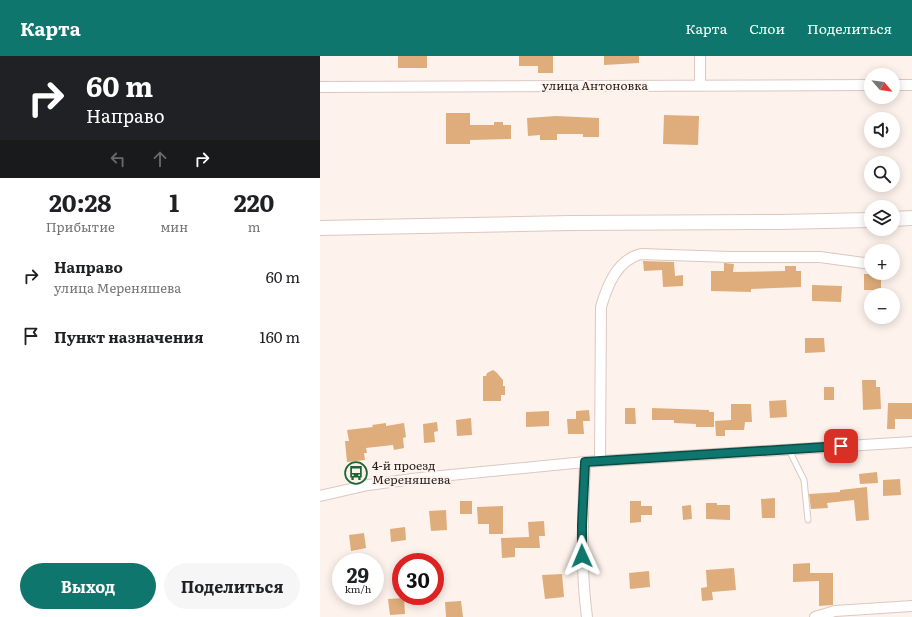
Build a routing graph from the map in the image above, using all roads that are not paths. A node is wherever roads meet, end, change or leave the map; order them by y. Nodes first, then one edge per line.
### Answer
1 (700, 56) edge
2 (864, 85) edge
3 (900, 85) edge
4 (912, 85) edge
5 (700, 86) junction
6 (320, 87) edge
7 (912, 218) edge
8 (900, 219) edge
9 (864, 220) edge
10 (320, 228) edge
11 (864, 263) dead end
12 (912, 442) edge
13 (789, 449) junction
14 (600, 461) junction
15 (585, 462) junction
16 (320, 496) edge
17 (808, 520) dead end
18 (912, 606) edge
19 (587, 617) edge
20 (815, 617) edge

1 - 5 street
2 - 5 street, улица Антоновка
3 - 4 street
5 - 6 street, улица Антоновка
7 - 8 street
9 - 10 street
11 - 14 street
12 - 13 street
13 - 14 street
13 - 17 lane
14 - 15 street
15 - 16 street
15 - 19 street
18 - 20 street

